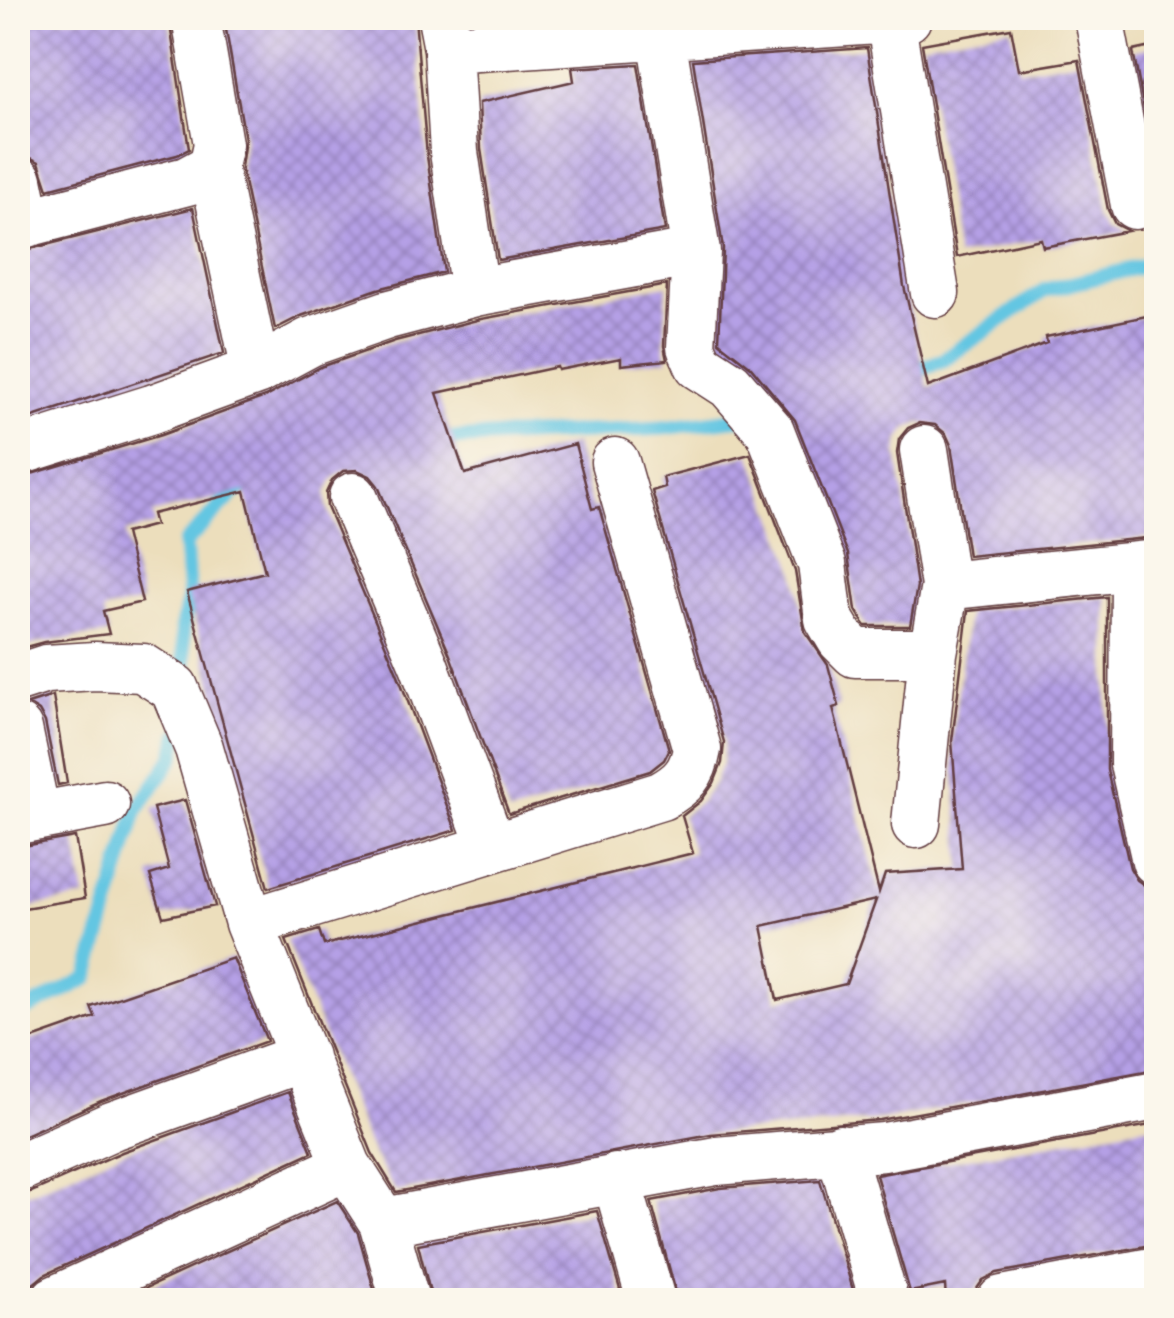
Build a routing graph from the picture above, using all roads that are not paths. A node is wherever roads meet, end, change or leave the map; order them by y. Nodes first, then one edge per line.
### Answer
1 (196, 18) edge
2 (896, 18) edge
3 (1099, 18) edge
4 (659, 25) edge
5 (445, 33) edge
6 (213, 167) junction
7 (1136, 204) dead end
8 (21, 210) edge
9 (696, 252) junction
10 (475, 292) junction
11 (935, 293) dead end
12 (256, 371) junction
13 (924, 450) dead end
14 (18, 451) edge
15 (615, 462) dead end
16 (353, 497) dead end
17 (1146, 566) edge
18 (945, 586) junction
19 (932, 654) junction
20 (18, 678) edge
21 (18, 729) edge
22 (104, 804) dead end
23 (27, 818) edge
24 (916, 824) dead end
25 (492, 848) junction
26 (1156, 861) edge
27 (249, 922) junction
28 (304, 1057) junction
29 (1156, 1096) edge
30 (840, 1149) junction
31 (347, 1166) junction
32 (18, 1168) edge
33 (616, 1178) junction
34 (383, 1222) junction
35 (1156, 1270) edge
36 (56, 1300) edge
37 (406, 1300) edge
38 (651, 1300) edge
39 (884, 1300) edge
40 (1002, 1300) edge

1 - 6 street
2 - 4 street
2 - 11 street
3 - 7 street
4 - 5 street
4 - 9 street
5 - 10 street
6 - 8 street
6 - 12 street
9 - 10 street
9 - 19 street
10 - 12 street
12 - 14 street
13 - 18 street
15 - 25 street
16 - 25 street
17 - 18 street
17 - 26 street
18 - 19 street
19 - 24 street
20 - 27 street
21 - 23 street
22 - 23 street
25 - 27 street
27 - 28 street
28 - 31 street
28 - 32 street
29 - 30 street
30 - 33 street
30 - 39 street
31 - 34 street
31 - 36 street
33 - 34 street
33 - 38 street
34 - 37 street
35 - 40 street

